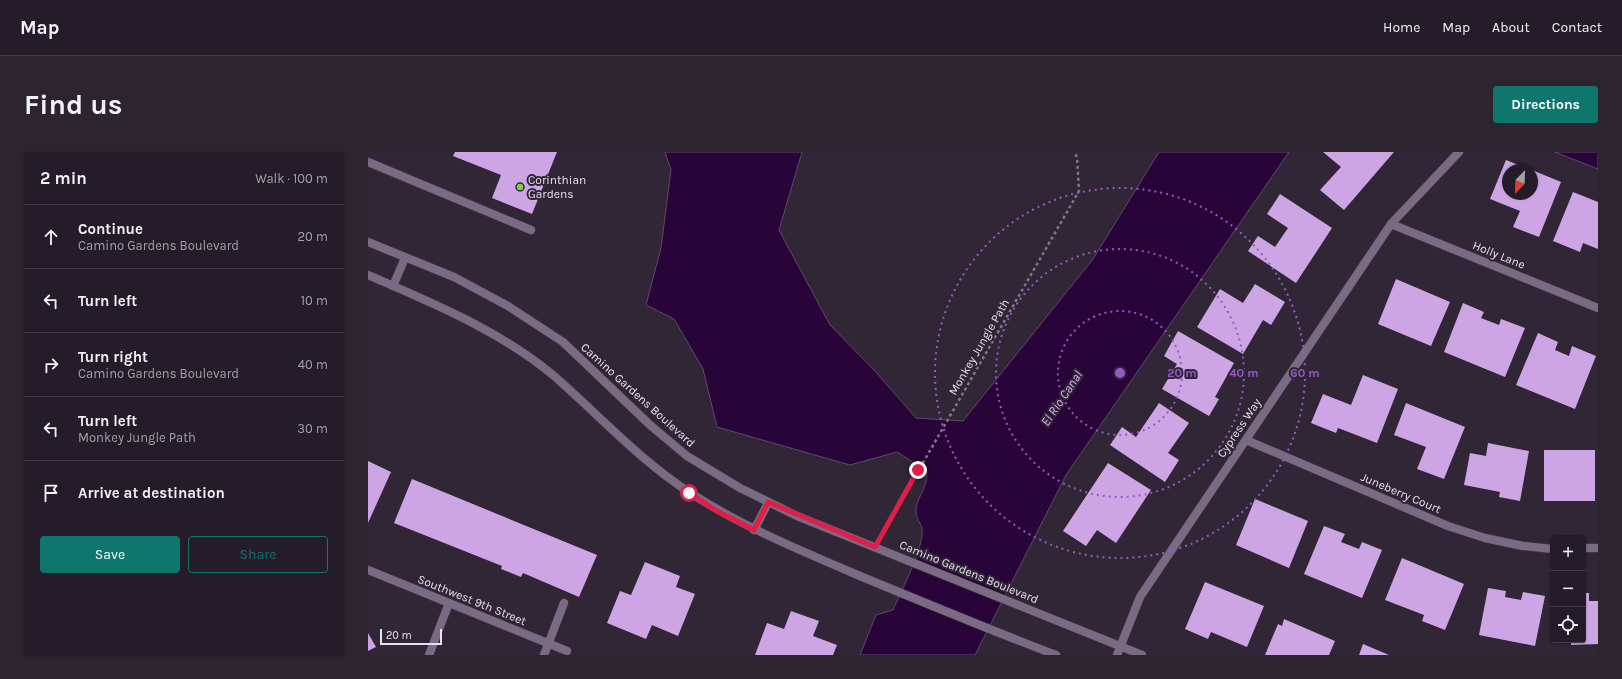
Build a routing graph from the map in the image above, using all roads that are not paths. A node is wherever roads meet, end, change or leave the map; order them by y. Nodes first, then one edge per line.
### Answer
1 (1459, 152) edge
2 (368, 162) edge
3 (1391, 224) junction
4 (531, 230) dead end
5 (368, 242) edge
6 (405, 258) junction
7 (368, 275) edge
8 (393, 286) junction
9 (1598, 308) edge
10 (1246, 440) junction
11 (768, 502) junction
12 (754, 530) junction
13 (1550, 548) edge
14 (1586, 548) edge
15 (1598, 548) edge
16 (368, 570) edge
17 (449, 603) junction
18 (564, 603) dead end
19 (548, 644) junction
20 (1121, 646) junction
21 (567, 652) dead end
22 (429, 655) edge
23 (544, 655) edge
24 (1056, 655) edge
25 (1117, 655) edge
26 (1142, 655) edge

1 - 3 street, Cypress Way
2 - 4 street
3 - 9 street, Holly Lane
3 - 10 street, Cypress Way
5 - 6 street, Camino Gardens Boulevard
6 - 8 street
6 - 11 street, Camino Gardens Boulevard
7 - 8 street
8 - 12 street
10 - 13 street, Juneberry Court
10 - 20 street, Cypress Way
11 - 12 street
11 - 20 street, Camino Gardens Boulevard
12 - 24 street
14 - 15 street
16 - 17 street, Southwest 9th Street
17 - 19 street, Southwest 9th Street
17 - 22 street
18 - 19 street
19 - 21 street, Southwest 9th Street
19 - 23 street
20 - 25 street, Cypress Way
20 - 26 street, Camino Gardens Boulevard

